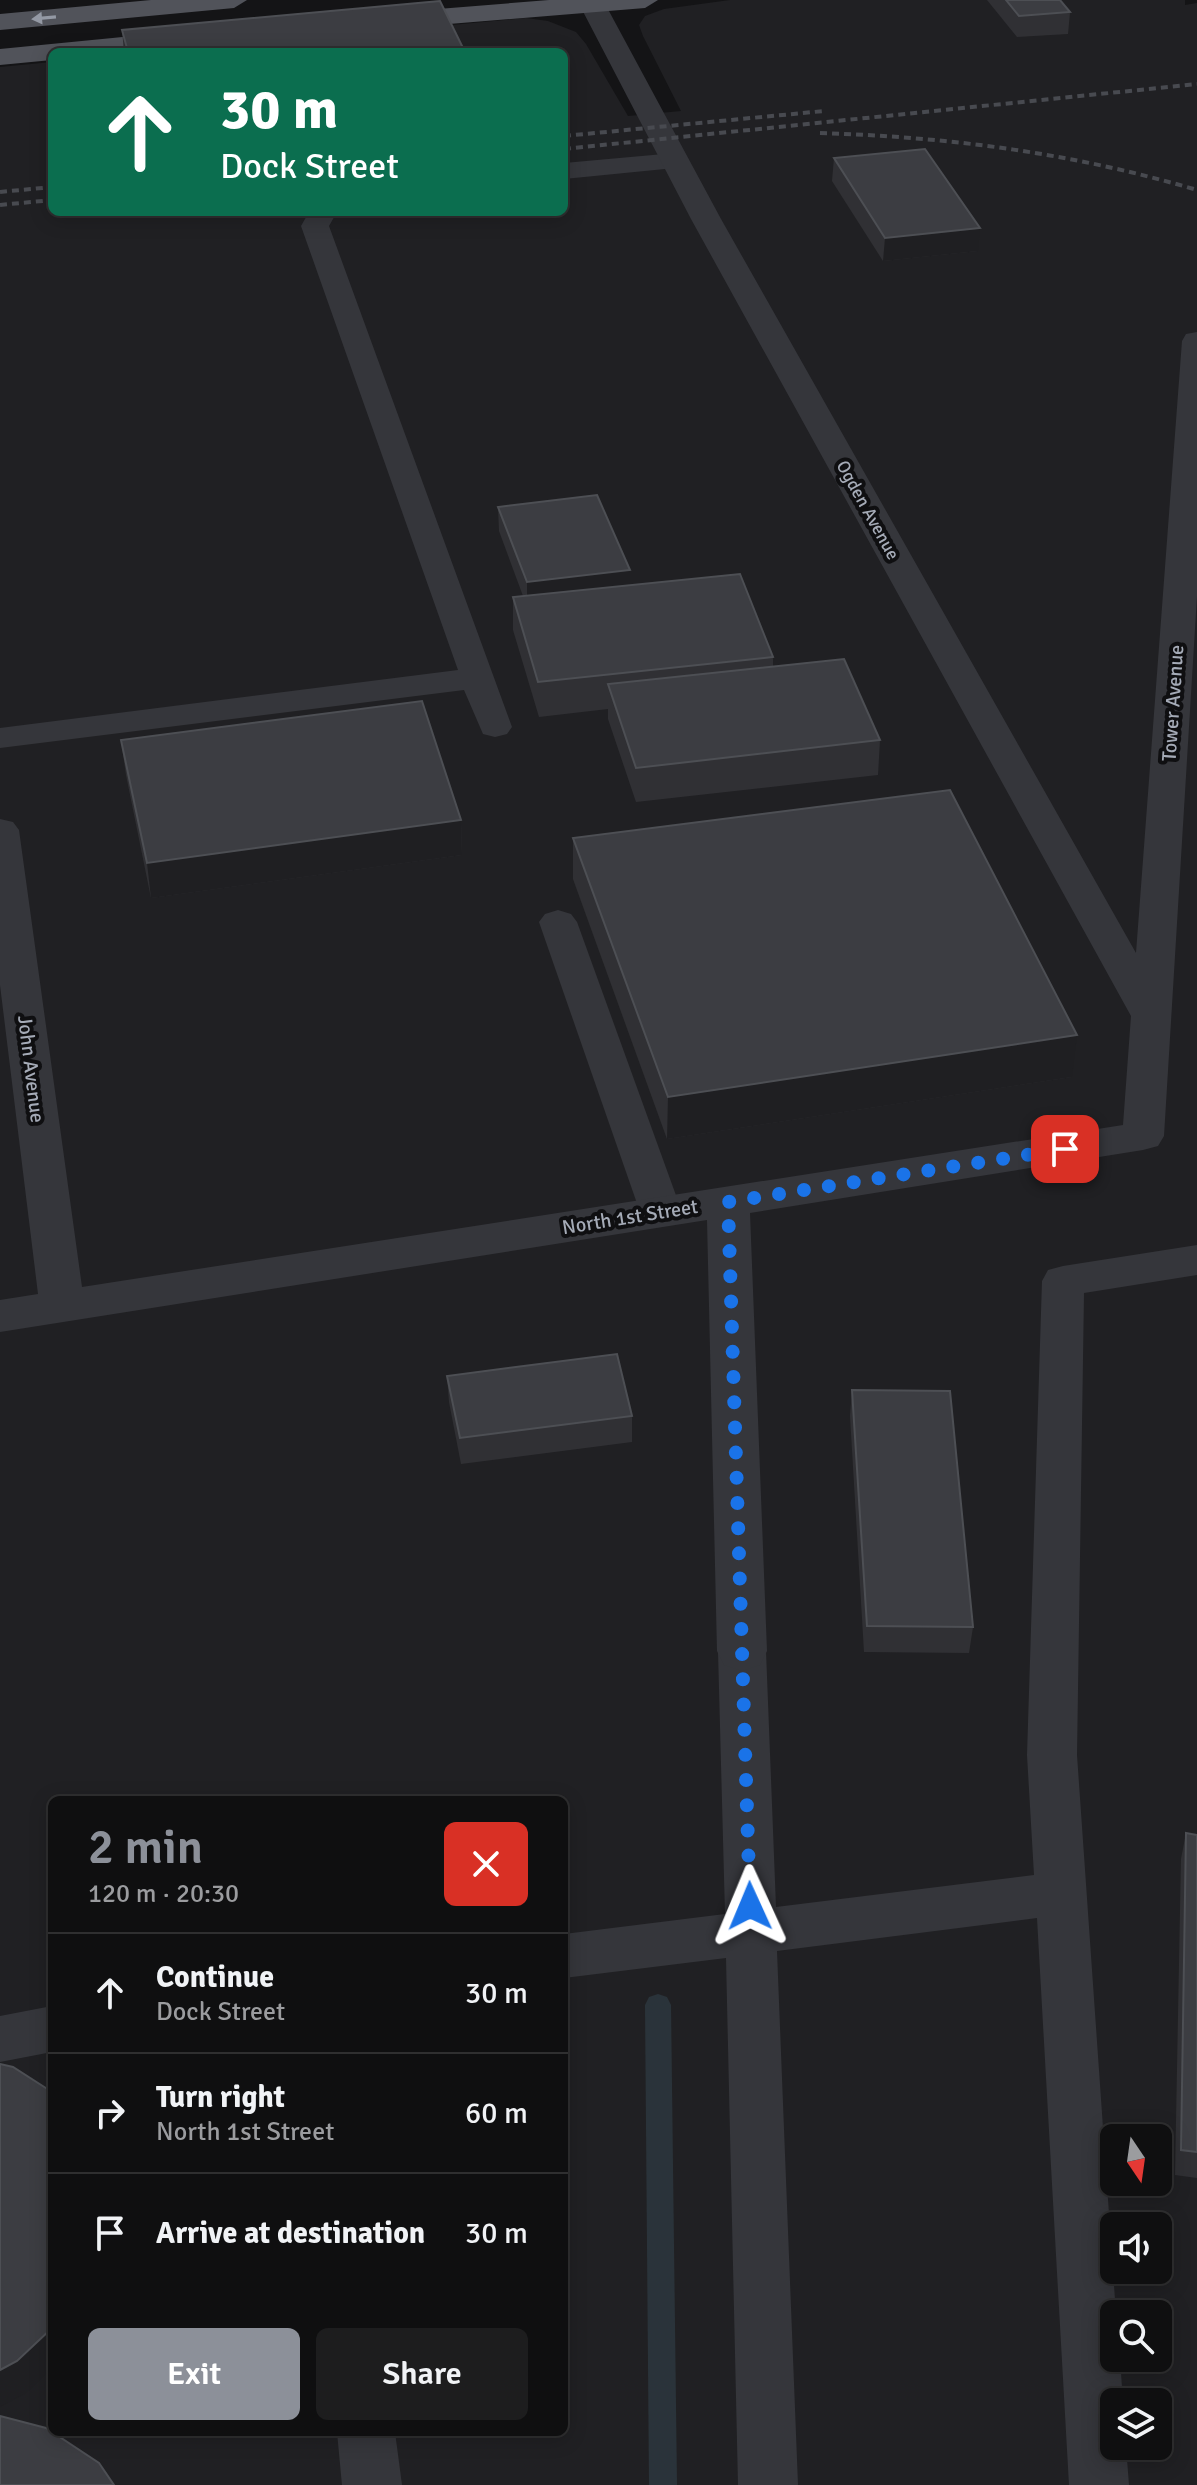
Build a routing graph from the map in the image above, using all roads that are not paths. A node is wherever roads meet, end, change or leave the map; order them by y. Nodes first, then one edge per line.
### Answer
1 (234, 0) edge
2 (645, 0) edge
3 (591, 2) edge
4 (0, 22) edge
5 (363, 23) edge
6 (206, 37) edge
7 (93, 48) edge
8 (48, 52) edge
9 (0, 57) edge
10 (675, 161) junction
11 (568, 171) edge
12 (321, 216) edge
13 (1197, 341) edge
14 (1188, 604) edge
15 (477, 678) junction
16 (495, 727) dead end
17 (0, 738) edge
18 (0, 830) edge
19 (558, 922) dead end
20 (1152, 1018) junction
21 (728, 1202) junction
22 (661, 1212) junction
23 (1197, 1260) edge
24 (62, 1307) junction
25 (0, 1316) edge
26 (742, 1651) joint
27 (1061, 1893) junction
28 (751, 1932) junction
29 (568, 1955) edge
30 (48, 2030) edge
31 (0, 2039) edge
32 (366, 2436) edge
33 (372, 2485) edge
34 (768, 2485) edge
35 (1099, 2485) edge

1 -> 4 main road
2 - 3 main road
3 - 5 main road
3 - 10 street, Ogden Avenue
6 - 7 main road
8 - 9 main road
10 - 11 lane
10 - 20 street, Ogden Avenue
12 - 15 lane
13 - 14 street, Tower Avenue
14 - 20 street, Tower Avenue
15 - 16 lane
15 - 17 lane
18 - 24 street, John Avenue
19 - 22 lane
20 - 21 street, North 1st Street
21 - 22 street, North 1st Street
21 - 26 street
22 - 24 street, North 1st Street
23 - 27 lane
24 - 25 street, North 1st Street
26 - 28 lane
27 - 28 lane
27 - 35 lane
28 - 29 lane
28 - 34 lane
30 - 31 lane
32 - 33 lane

